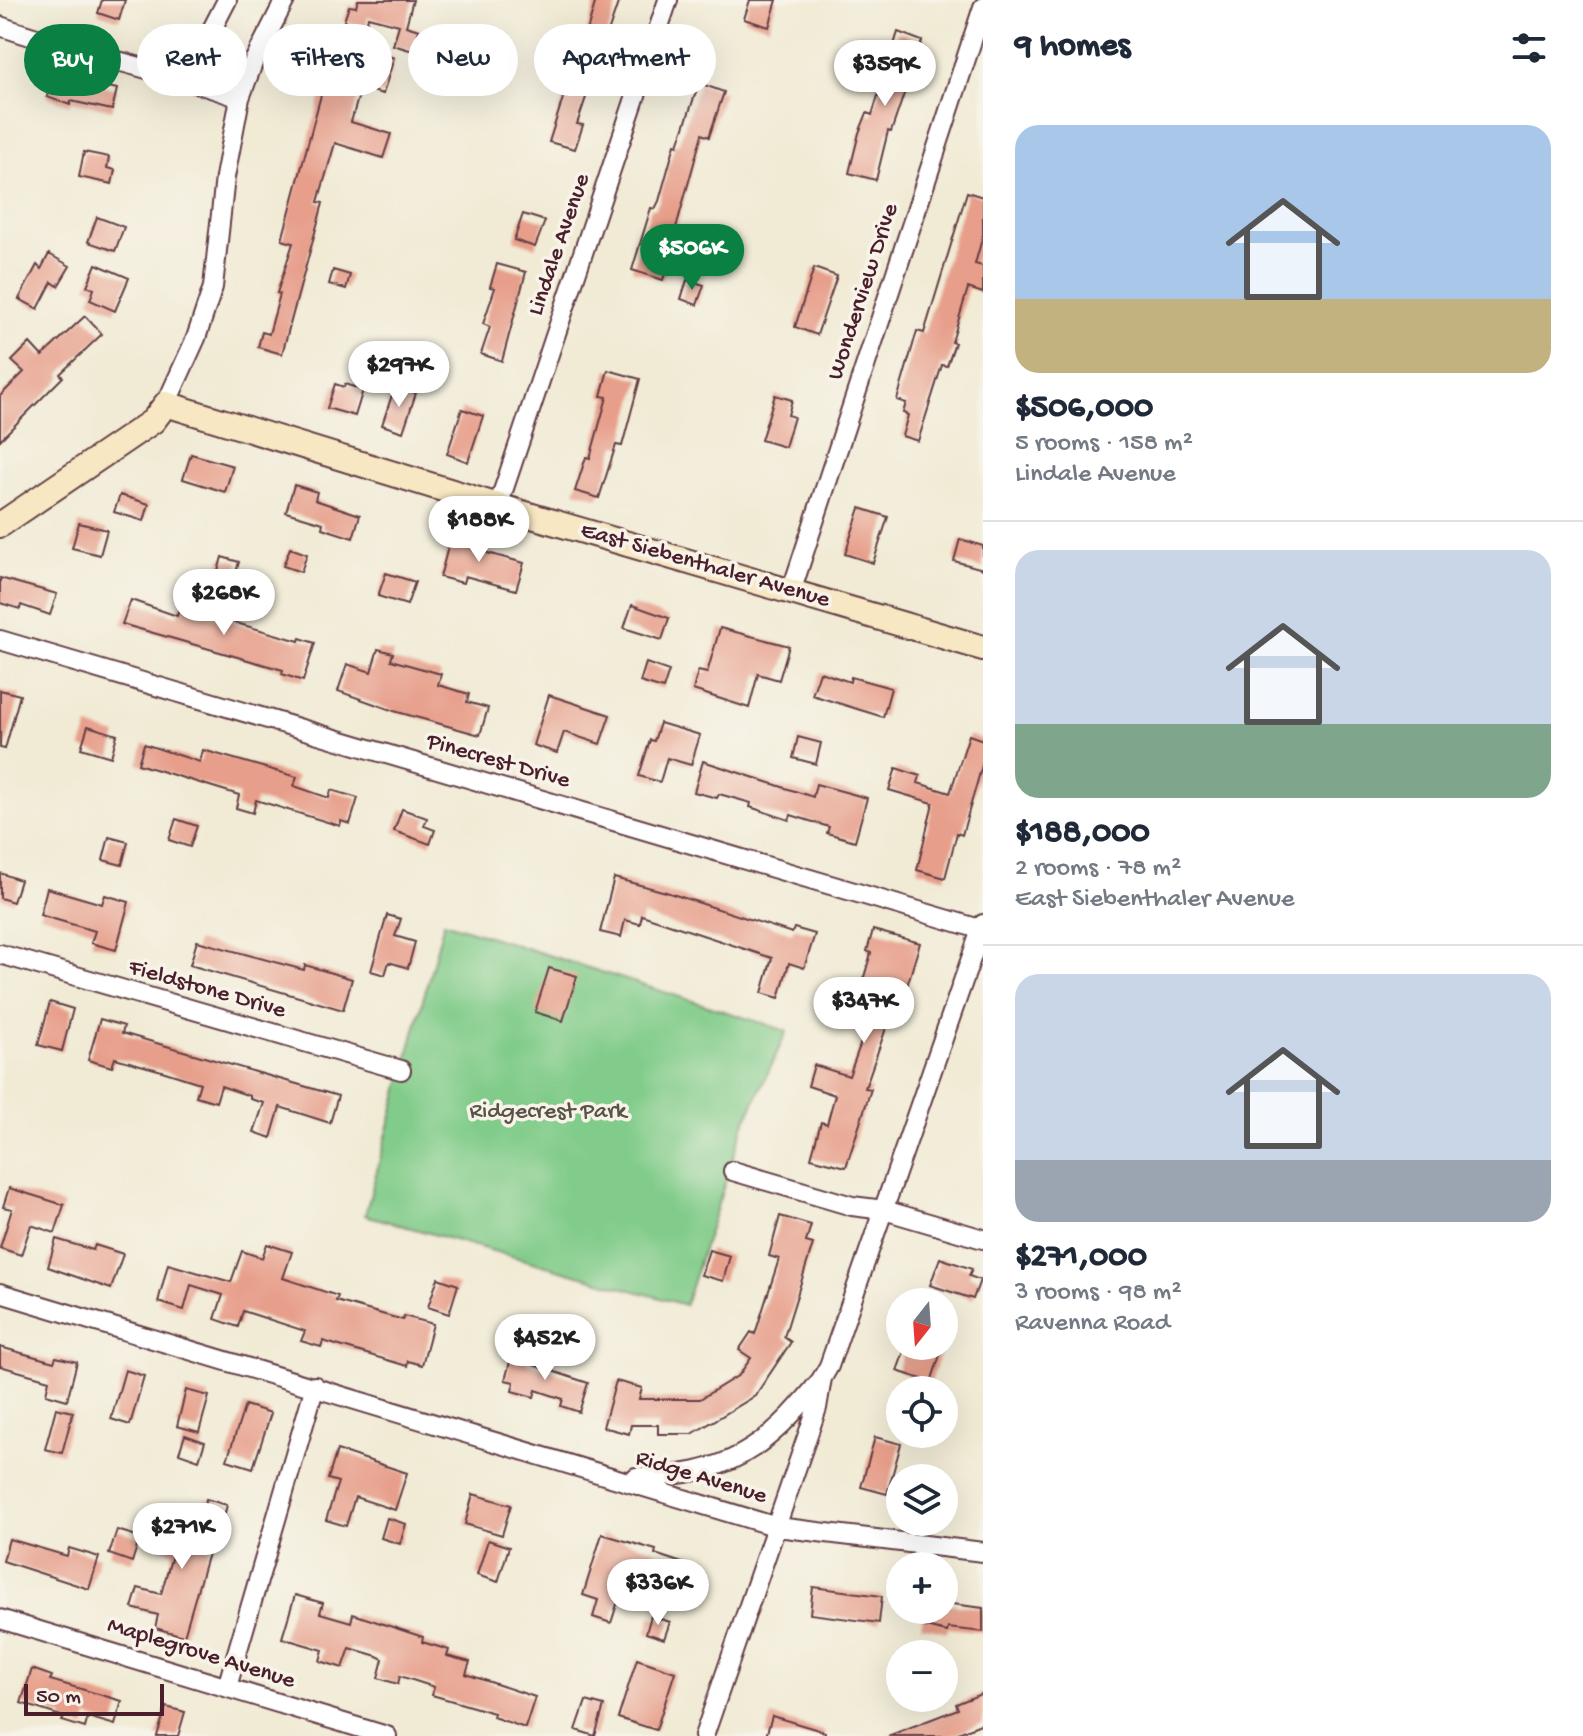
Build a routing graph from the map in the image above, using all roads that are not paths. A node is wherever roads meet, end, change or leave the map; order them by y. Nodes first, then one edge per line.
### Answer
1 (227, 0) edge
2 (285, 0) edge
3 (668, 0) edge
4 (983, 7) edge
5 (215, 24) edge
6 (0, 26) edge
7 (137, 67) edge
8 (234, 96) edge
9 (240, 98) junction
10 (166, 404) junction
11 (498, 506) junction
12 (0, 525) edge
13 (791, 592) junction
14 (0, 640) edge
15 (983, 648) edge
16 (982, 928) edge
17 (0, 954) edge
18 (401, 1070) dead end
19 (733, 1171) dead end
20 (884, 1210) junction
21 (983, 1239) edge
22 (0, 1293) edge
23 (822, 1378) junction
24 (315, 1386) junction
25 (604, 1472) junction
26 (777, 1527) junction
27 (983, 1552) edge
28 (0, 1619) edge
29 (227, 1687) junction
30 (387, 1736) edge
31 (704, 1736) edge

1 - 5 street
2 - 9 street
3 - 11 street, Lindale Avenue
4 - 13 street, Wonderview Drive
6 - 7 street
8 - 9 street
9 - 10 street
10 - 11 main road, East Siebenthaler Avenue
10 - 12 main road
11 - 13 main road, East Siebenthaler Avenue
13 - 15 main road, East Siebenthaler Avenue
14 - 16 street, Pinecrest Drive
16 - 20 street, Ridge Avenue
17 - 18 street, Fieldstone Drive
19 - 20 street
20 - 21 street
20 - 23 street, Ridge Avenue
22 - 24 street, Ridge Avenue
23 - 25 street
23 - 26 street, Ridge Avenue
24 - 25 street, Ridge Avenue
24 - 29 street
25 - 26 street, Ridge Avenue
26 - 27 street
26 - 31 street
28 - 29 street, Maplegrove Avenue
29 - 30 street, Maplegrove Avenue

